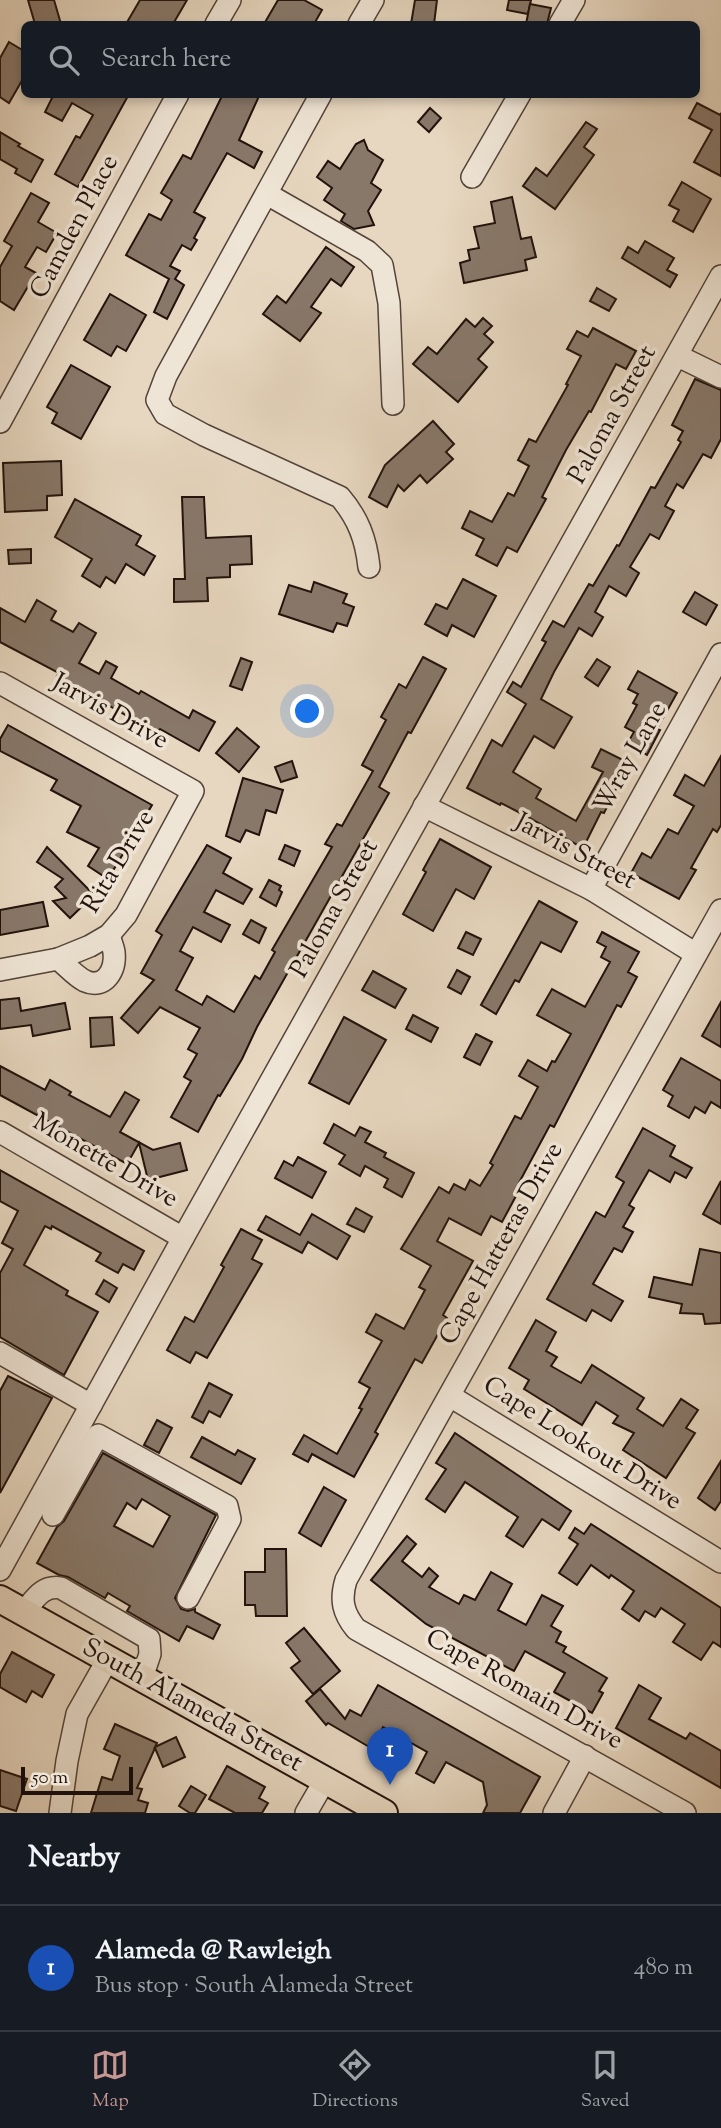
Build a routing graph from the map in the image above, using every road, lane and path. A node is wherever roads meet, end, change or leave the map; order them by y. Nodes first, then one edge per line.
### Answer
1 (230, 0) edge
2 (373, 0) edge
3 (574, 0) edge
4 (218, 21) edge
5 (361, 21) edge
6 (562, 21) edge
7 (176, 98) edge
8 (319, 98) edge
9 (518, 98) edge
10 (472, 177) dead end
11 (267, 194) junction
12 (721, 276) edge
13 (678, 356) junction
14 (721, 377) edge
15 (393, 404) dead end
16 (0, 422) edge
17 (369, 567) dead end
18 (721, 654) edge
19 (0, 683) edge
20 (193, 790) joint
21 (424, 806) junction
22 (591, 889) junction
23 (721, 910) edge
24 (109, 935) junction
25 (695, 954) junction
26 (58, 959) junction
27 (0, 970) edge
28 (0, 1132) edge
29 (183, 1238) junction
30 (3, 1361) edge
31 (450, 1396) junction
32 (91, 1405) junction
33 (79, 1448) junction
34 (54, 1515) dead end
35 (721, 1562) edge
36 (0, 1570) edge
37 (188, 1598) dead end
38 (0, 1599) edge
39 (343, 1609) joint
40 (24, 1612) junction
41 (108, 1659) junction
42 (142, 1678) junction
43 (585, 1756) junction
44 (325, 1780) junction
45 (60, 1813) edge
46 (306, 1813) edge
47 (384, 1813) edge
48 (554, 1813) edge
49 (685, 1813) edge

1 - 4 street
2 - 5 street
3 - 6 street
7 - 16 street, Camden Place
8 - 11 street
9 - 10 street
11 - 15 street
11 - 17 street
12 - 13 street, Paloma Street
13 - 14 street
13 - 21 street, Paloma Street
18 - 22 street, Wray Lane
19 - 20 street, Jarvis Drive
20 - 24 street, Rita Drive
21 - 22 street, Jarvis Street
21 - 29 street, Paloma Street
22 - 25 street, Jarvis Street
23 - 25 street, Cape Hatteras Drive
24 - 26 street, Rita Drive
24 - 26 street
25 - 31 street, Cape Hatteras Drive
26 - 27 street, Rita Drive
28 - 29 street, Monette Drive
29 - 32 street, Paloma Street
30 - 32 street
31 - 35 street, Cape Lookout Drive
31 - 39 street, Cape Hatteras Drive
32 - 33 street, Paloma Street
33 - 34 street
33 - 36 street, Paloma Street
33 - 37 street
38 - 40 main road, South Alameda Street
39 - 43 street, Cape Romain Drive
40 - 41 main road, South Alameda Street
40 - 42 street
41 - 42 main road, South Alameda Street
41 - 45 street
42 - 44 main road, South Alameda Street
43 - 48 street
43 - 49 street, Cape Romain Drive
44 - 46 street
44 - 47 main road, South Alameda Street

